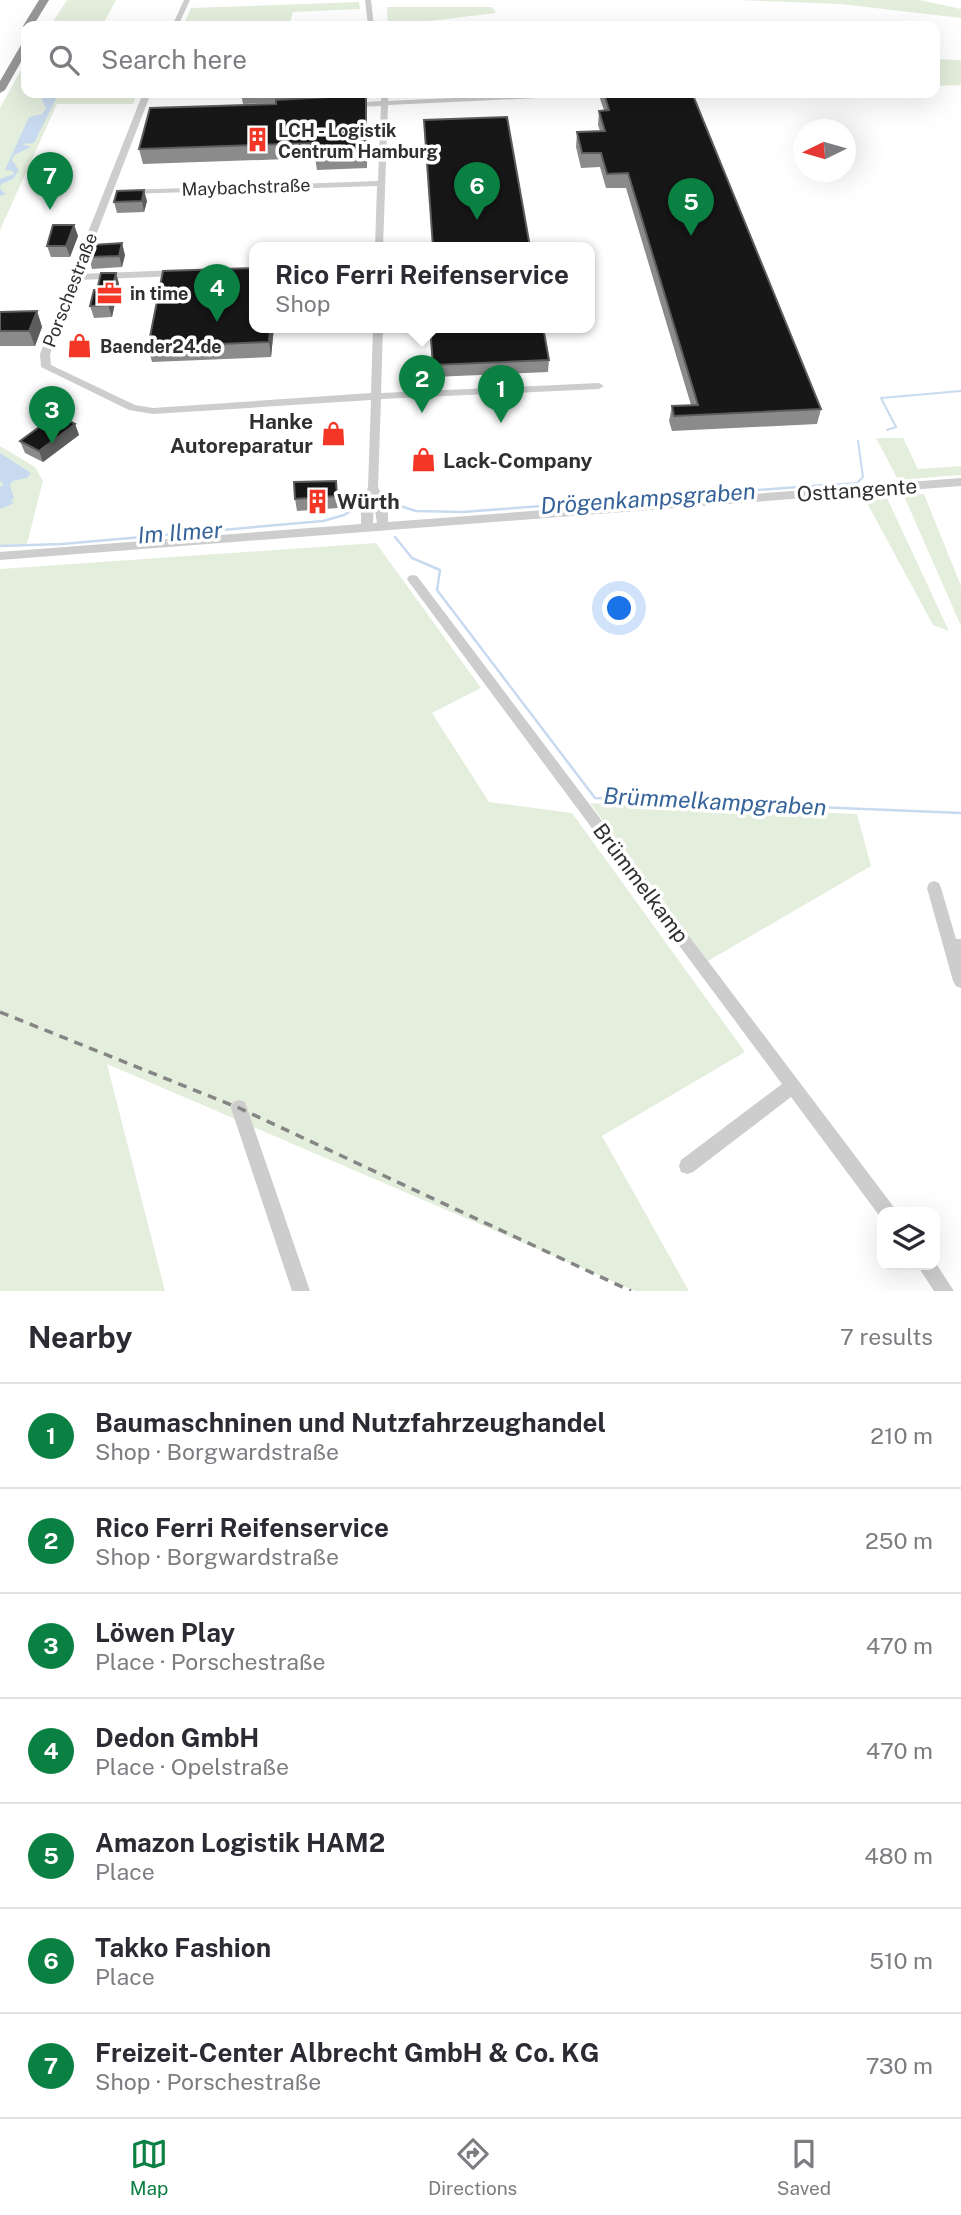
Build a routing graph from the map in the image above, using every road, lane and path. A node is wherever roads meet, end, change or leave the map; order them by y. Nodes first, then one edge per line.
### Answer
1 (44, 0) edge
2 (53, 0) edge
3 (187, 0) edge
4 (368, 0) edge
5 (31, 21) edge
6 (40, 21) edge
7 (177, 21) edge
8 (370, 21) edge
9 (21, 38) edge
10 (21, 54) edge
11 (0, 73) edge
12 (0, 90) edge
13 (145, 98) edge
14 (385, 98) edge
15 (494, 98) edge
16 (385, 103) junction
17 (344, 105) edge
18 (155, 116) edge
19 (137, 117) junction
20 (383, 183) junction
21 (108, 192) junction
22 (379, 242) edge
23 (187, 273) edge
24 (75, 277) junction
25 (378, 333) edge
26 (599, 386) dead end
27 (377, 396) junction
28 (961, 482) edge
29 (373, 487) junction
30 (383, 527) junction
31 (367, 528) junction
32 (0, 556) edge
33 (414, 579) dead end
34 (934, 888) dead end
35 (956, 946) edge
36 (961, 981) edge
37 (793, 1086) junction
38 (239, 1108) dead end
39 (687, 1166) dead end
40 (883, 1207) edge
41 (930, 1270) edge
42 (301, 1291) edge
43 (945, 1291) edge

1 - 5 highway
2 - 6 highway
3 - 7 street
4 - 8 street
9 - 11 highway
10 - 12 highway
13 - 19 street, Porschestraße
14 - 16 street
15 - 16 street
16 - 17 street
16 - 20 street
18 - 19 street
19 - 21 street, Porschestraße
20 - 21 street, Maybachstraße
20 - 22 street
21 - 24 street, Porschestraße
23 - 24 street
24 - 27 street, Porschestraße
25 - 27 street
26 - 27 street
27 - 29 street
28 - 30 street, Osttangente
29 - 30 street
29 - 31 street
30 - 31 street, Osttangente
31 - 32 street, Osttangente
33 - 37 street, Brümmelkamp
34 - 35 street
35 - 36 street
37 - 39 street
37 - 40 street, Brümmelkamp
38 - 42 street
41 - 43 street

